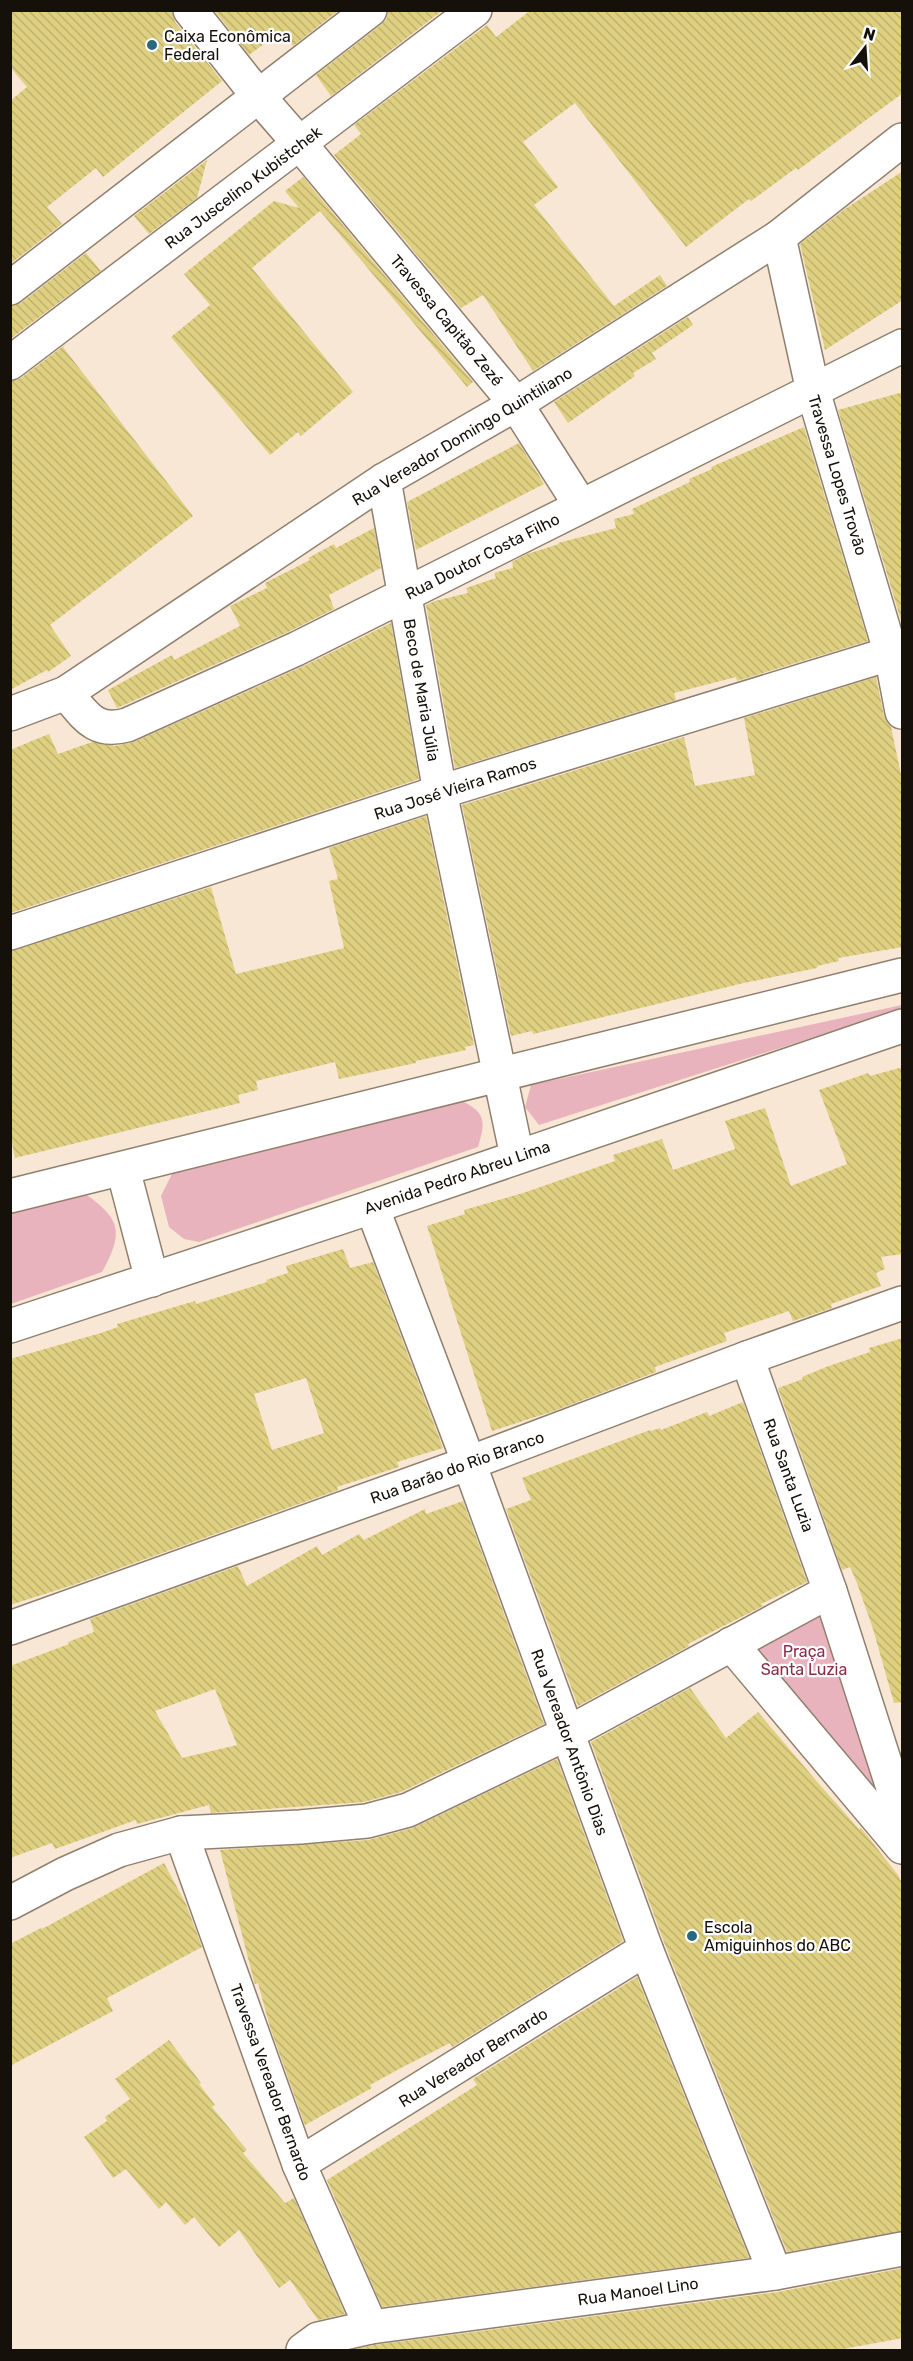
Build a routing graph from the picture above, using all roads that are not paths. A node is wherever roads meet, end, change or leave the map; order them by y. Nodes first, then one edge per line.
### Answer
1 (190, 10) edge
2 (370, 10) edge
3 (475, 10) edge
4 (259, 98) junction
5 (903, 140) edge
6 (300, 144) junction
7 (779, 237) junction
8 (10, 288) edge
9 (903, 346) edge
10 (10, 363) edge
11 (813, 391) junction
12 (516, 404) junction
13 (384, 480) junction
14 (581, 506) junction
15 (405, 596) junction
16 (897, 652) edge
17 (66, 693) junction
18 (903, 712) edge
19 (10, 714) edge
20 (440, 792) junction
21 (10, 933) edge
22 (903, 975) edge
23 (903, 1026) edge
24 (501, 1076) junction
25 (517, 1156) junction
26 (123, 1168) junction
27 (10, 1196) edge
28 (372, 1207) junction
29 (152, 1280) junction
30 (903, 1303) edge
31 (10, 1326) edge
32 (747, 1358) junction
33 (469, 1463) junction
34 (830, 1592) junction
35 (10, 1628) edge
36 (732, 1644) junction
37 (566, 1734) junction
38 (903, 1816) edge
39 (181, 1833) junction
40 (903, 1847) edge
41 (10, 1903) edge
42 (646, 1949) junction
43 (299, 2164) junction
44 (903, 2248) edge
45 (775, 2273) junction
46 (371, 2327) junction
47 (303, 2350) edge

1 - 4 street
2 - 4 street
3 - 6 street, Rua Juscelino Kubistchek
4 - 6 street, Travessa Capitão Zezé
4 - 8 street
5 - 7 street, Rua Vereador Domingo Quintiliano
6 - 10 street, Rua Juscelino Kubistchek
6 - 12 street, Travessa Capitão Zezé
7 - 11 street, Travessa Lopes Trovão
7 - 12 street, Rua Vereador Domingo Quintiliano
9 - 11 street, Rua Doutor Costa Filho
11 - 14 street, Rua Doutor Costa Filho
11 - 16 street, Travessa Lopes Trovão
12 - 13 street, Rua Vereador Domingo Quintiliano
12 - 14 street, Travessa Capitão Zezé
13 - 15 street, Beco de Maria Júlia
13 - 17 street, Rua Vereador Domingo Quintiliano
14 - 15 street, Rua Doutor Costa Filho
15 - 17 street, Rua Doutor Costa Filho
15 - 20 street, Beco de Maria Júlia
16 - 18 street, Travessa Lopes Trovão
16 - 20 street, Rua José Vieira Ramos
17 - 19 street, Rua Vereador Domingo Quintiliano
20 - 21 street, Rua José Vieira Ramos
20 - 24 street, Beco de Maria Júlia
22 - 24 street
23 - 25 street, Avenida Pedro Abreu Lima
24 - 25 street, Beco de Maria Júlia
24 - 26 street
25 - 28 street, Avenida Pedro Abreu Lima
26 - 27 street
26 - 29 street
28 - 29 street, Avenida Pedro Abreu Lima
28 - 33 street, Rua Vereador Antônio Dias
29 - 31 street, Avenida Pedro Abreu Lima
30 - 32 street, Rua Barão do Rio Branco
32 - 33 street, Rua Barão do Rio Branco
32 - 34 street, Rua Santa Luzia
33 - 35 street, Rua Barão do Rio Branco
33 - 37 street, Rua Vereador Antônio Dias
34 - 36 street
34 - 38 street
36 - 37 street
36 - 40 street
37 - 39 street
37 - 42 street, Rua Vereador Antônio Dias
39 - 41 street
39 - 43 street, Travessa Vereador Bernardo
42 - 43 street, Rua Vereador Bernardo
42 - 45 street, Rua Vereador Antônio Dias
43 - 46 street, Travessa Vereador Bernardo
44 - 45 street, Rua Manoel Lino
45 - 46 street, Rua Manoel Lino
46 - 47 street, Rua Manoel Lino

